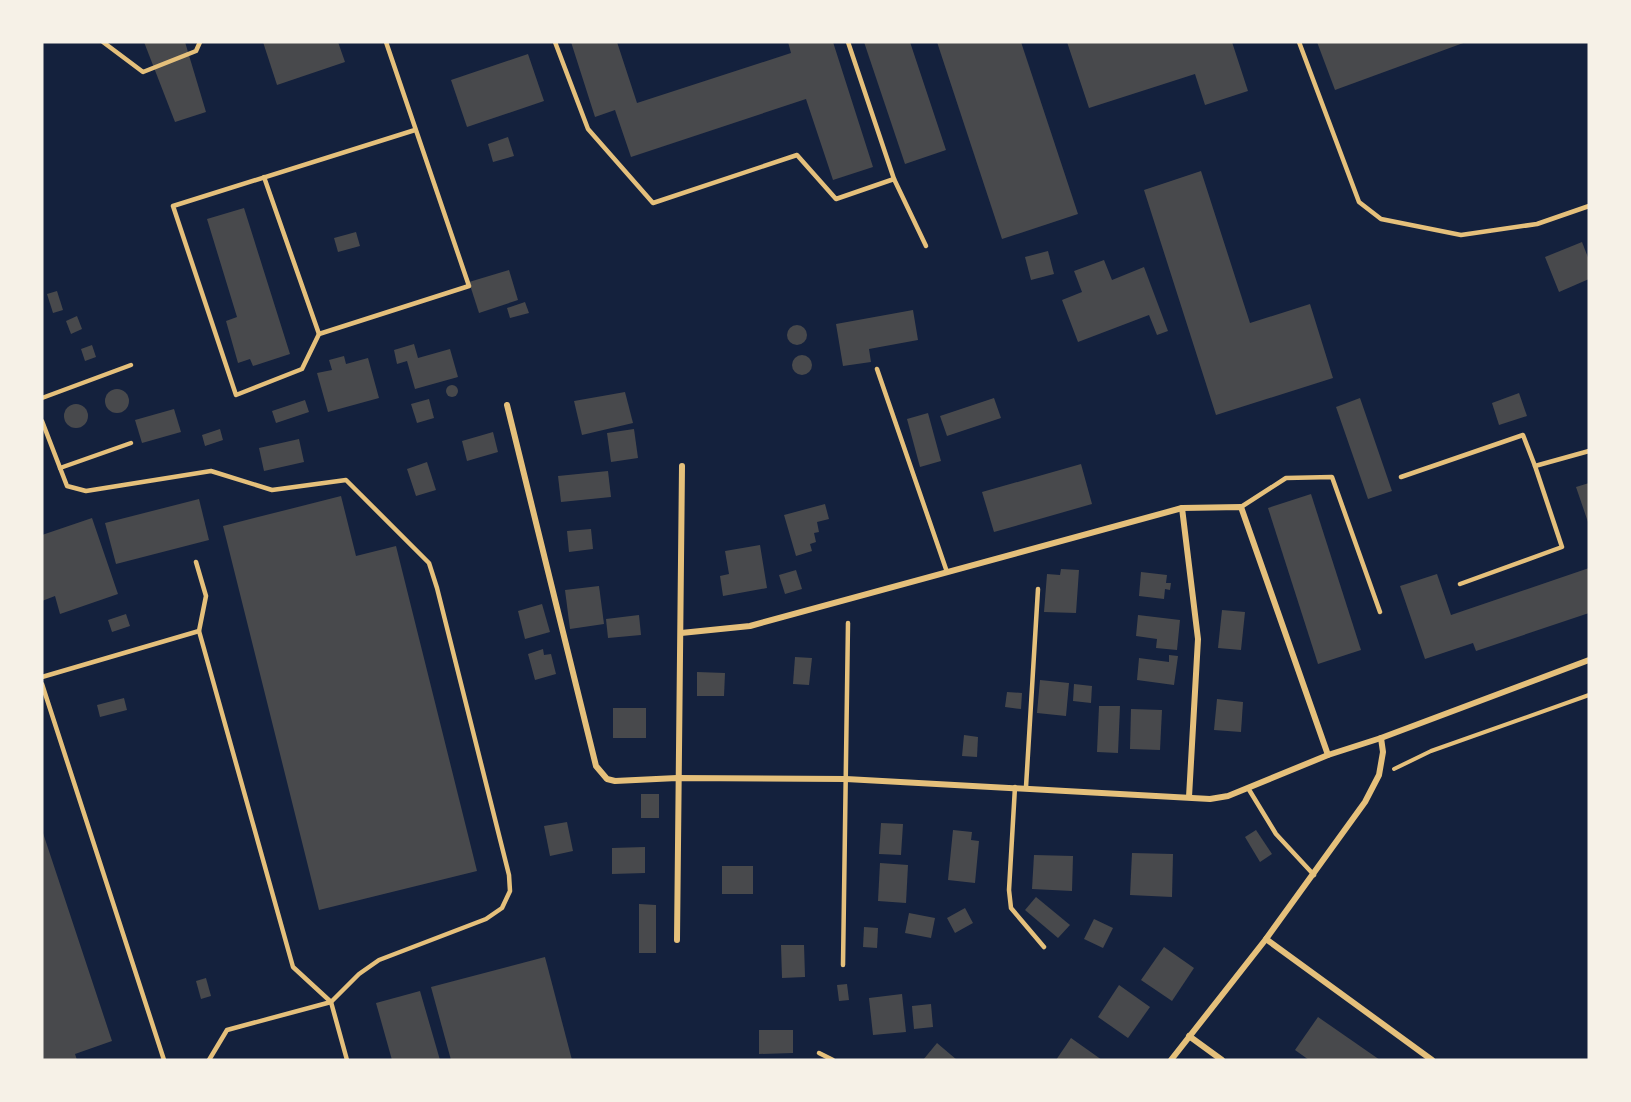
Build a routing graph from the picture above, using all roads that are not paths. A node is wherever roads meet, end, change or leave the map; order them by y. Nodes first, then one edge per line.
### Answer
1 (103, 42) edge
2 (200, 42) edge
3 (386, 42) edge
4 (555, 42) edge
5 (848, 42) edge
6 (1299, 42) edge
7 (415, 130) junction
8 (264, 177) junction
9 (894, 179) junction
10 (1589, 206) edge
11 (926, 246) dead end
12 (319, 334) junction
13 (131, 365) dead end
14 (877, 369) dead end
15 (42, 398) edge
16 (507, 405) dead end
17 (42, 421) edge
18 (131, 442) dead end
19 (1589, 451) edge
20 (682, 466) dead end
21 (1535, 466) junction
22 (60, 468) junction
23 (1401, 477) dead end
24 (1241, 507) junction
25 (1182, 508) junction
26 (196, 562) dead end
27 (947, 572) junction
28 (1460, 584) dead end
29 (1038, 589) dead end
30 (1380, 612) dead end
31 (849, 624) dead end
32 (200, 631) junction
33 (681, 633) junction
34 (1589, 660) edge
35 (42, 677) edge
36 (42, 684) edge
37 (1381, 738) junction
38 (1328, 755) junction
39 (677, 778) junction
40 (846, 779) junction
41 (1015, 787) junction
42 (1026, 787) junction
43 (1248, 788) junction
44 (1189, 797) junction
45 (1314, 875) junction
46 (1266, 939) junction
47 (677, 940) dead end
48 (1044, 947) dead end
49 (843, 964) dead end
50 (331, 1002) junction
51 (1189, 1036) junction
52 (819, 1053) dead end
53 (164, 1060) edge
54 (209, 1060) edge
55 (347, 1060) edge
56 (832, 1060) edge
57 (1171, 1060) edge
58 (1222, 1060) edge
59 (1432, 1060) edge

1 - 2 lane
3 - 7 lane
4 - 9 lane
5 - 9 lane
6 - 10 lane
7 - 8 lane
7 - 12 lane
8 - 12 lane
8 - 12 lane
9 - 11 lane
13 - 15 lane
14 - 27 lane
16 - 39 street
17 - 22 lane
18 - 22 lane
19 - 21 lane
20 - 33 street
21 - 23 lane
21 - 28 lane
22 - 50 lane
24 - 25 street
24 - 30 lane
24 - 38 street
25 - 27 street
25 - 44 street
26 - 32 lane
27 - 33 street
29 - 42 lane
31 - 40 lane
32 - 35 lane
32 - 50 lane
33 - 39 street
34 - 37 street
36 - 53 lane
37 - 38 street
37 - 45 street
38 - 43 street
39 - 40 street
39 - 47 street
40 - 41 street
40 - 49 lane
41 - 42 street
41 - 48 lane
42 - 44 street
43 - 44 street
43 - 45 lane
45 - 46 street
46 - 51 street
46 - 59 street
50 - 54 lane
50 - 55 lane
51 - 57 street
51 - 58 street
52 - 56 lane

